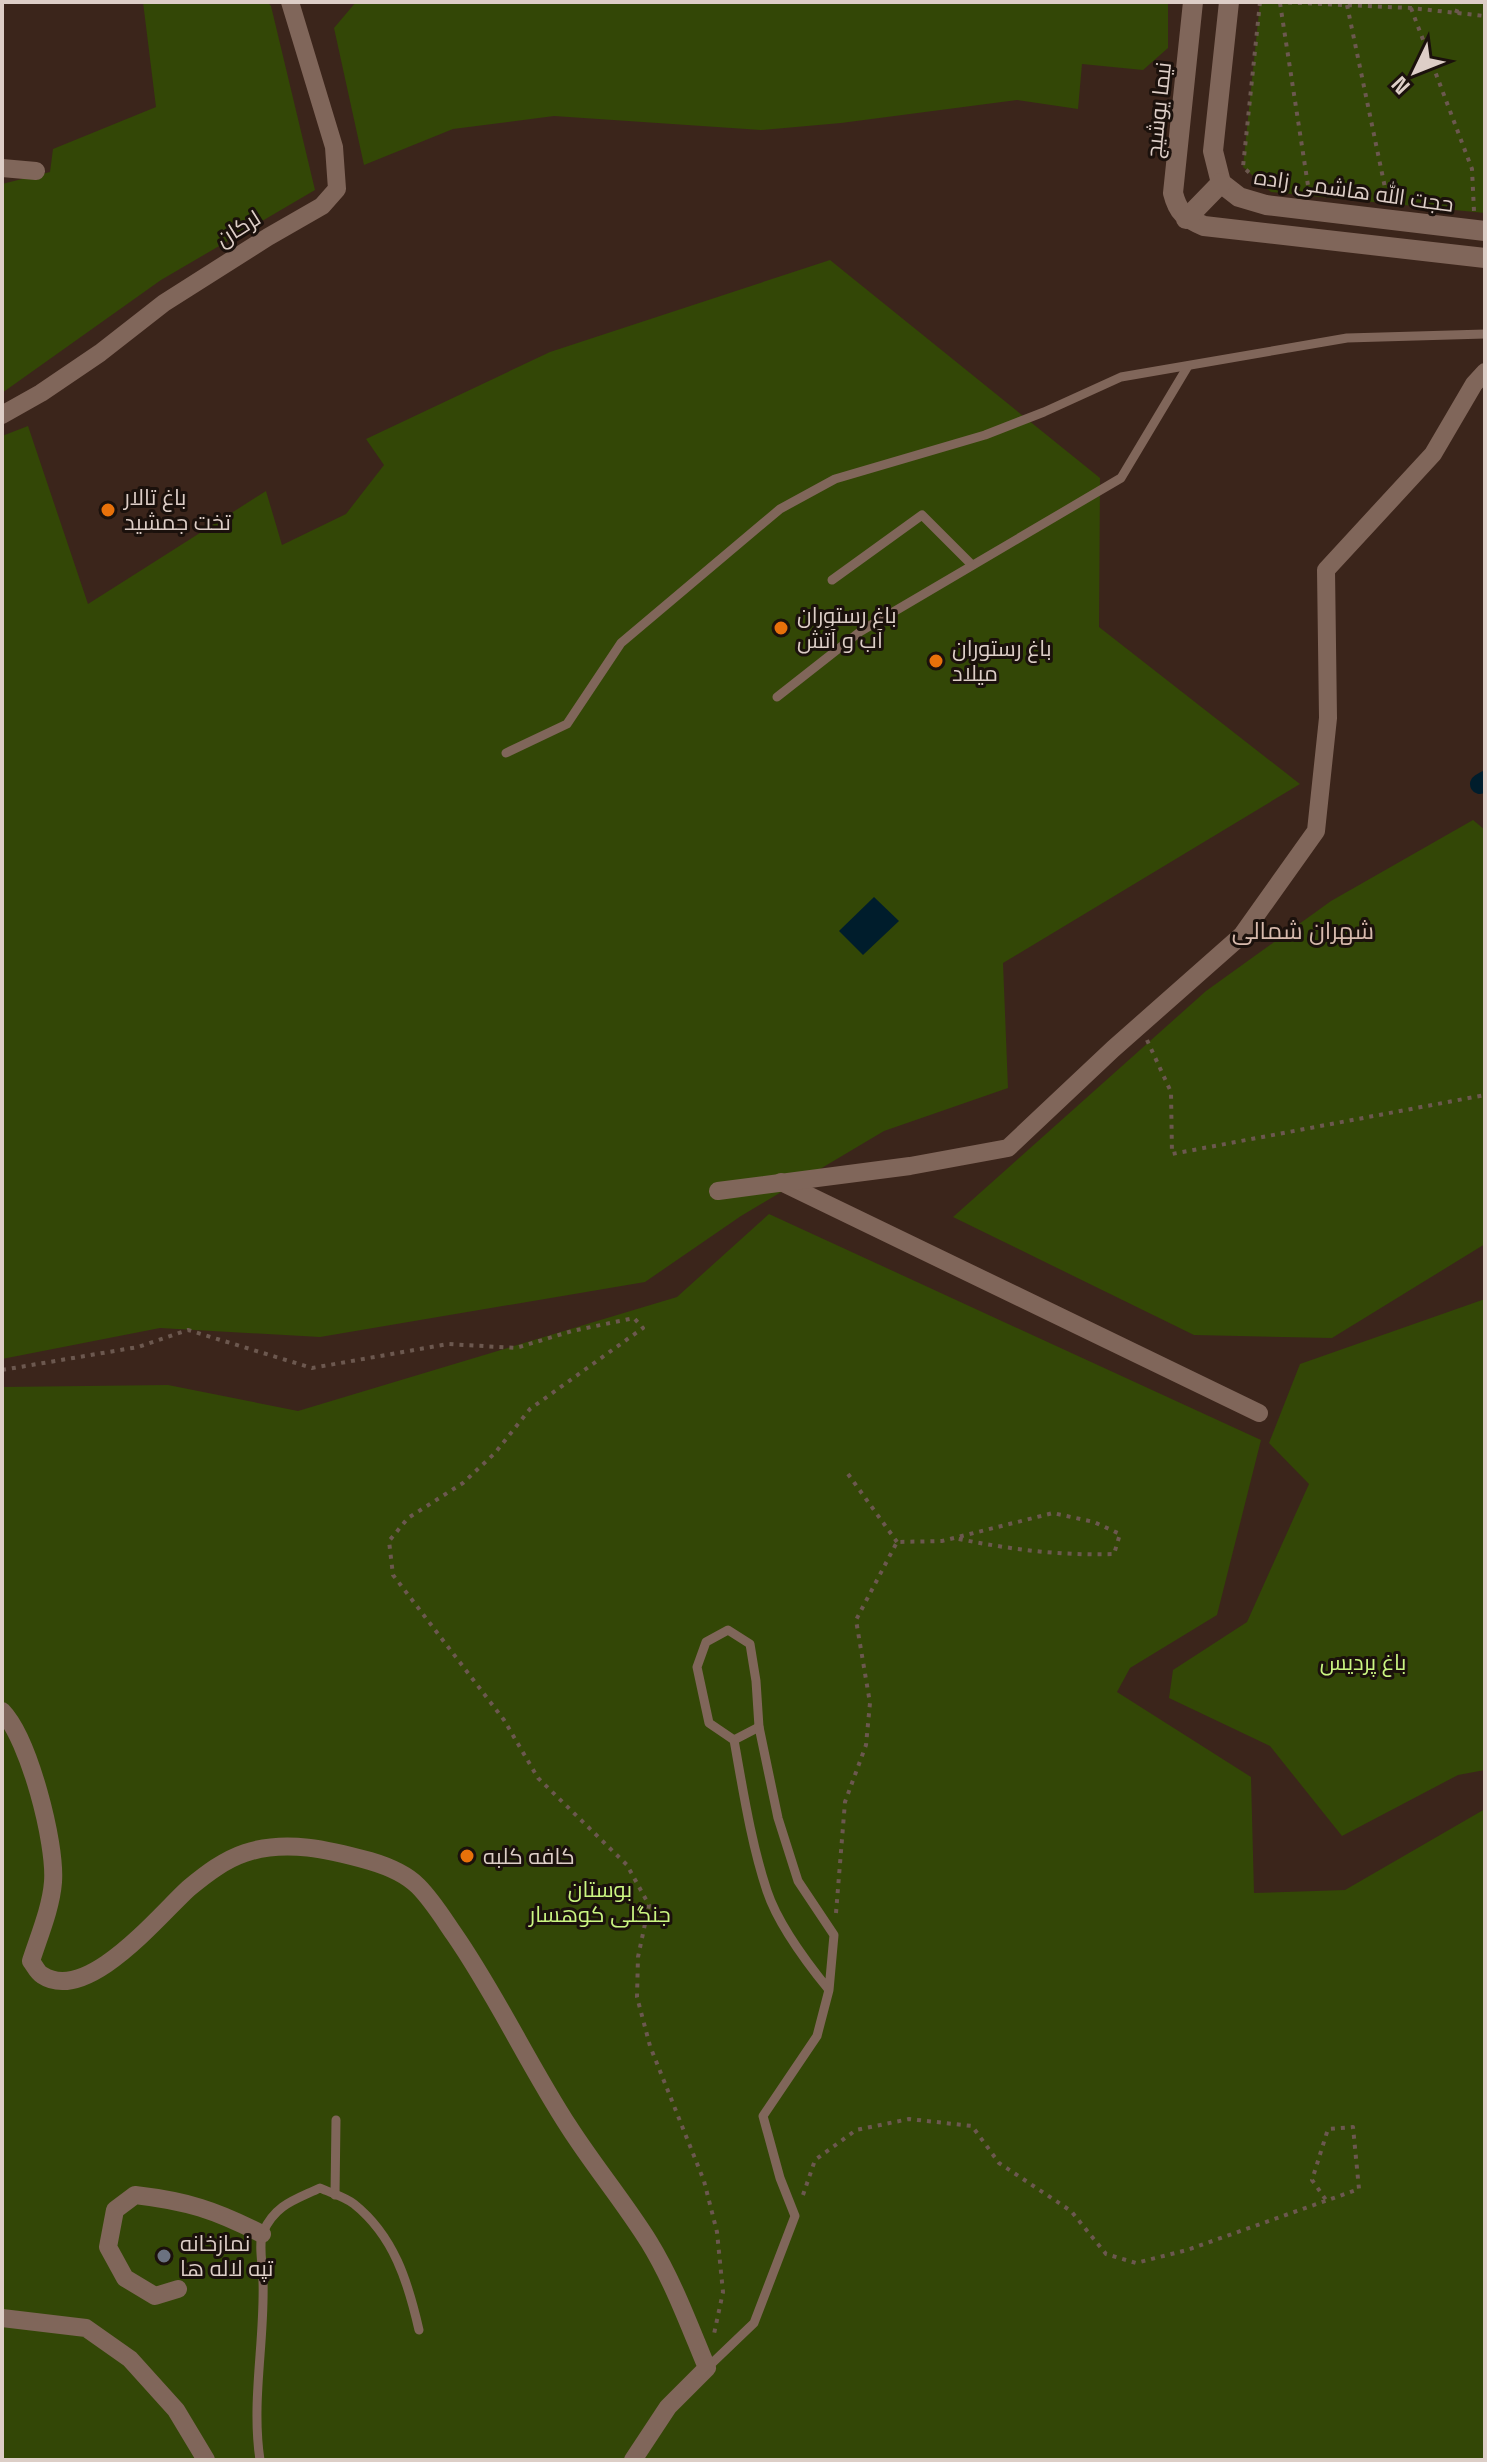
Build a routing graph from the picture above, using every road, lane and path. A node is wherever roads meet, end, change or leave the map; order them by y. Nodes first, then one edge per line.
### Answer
1 (290, 2) edge
2 (1193, 2) edge
3 (1229, 2) edge
4 (1260, 2) edge
5 (1279, 2) edge
6 (1460, 2) edge
7 (1301, 3) edge
8 (1381, 4) edge
9 (1347, 5) junction
10 (1411, 8) junction
11 (1456, 13) junction
12 (1485, 16) edge
13 (2, 168) edge
14 (36, 171) dead end
15 (1221, 183) junction
16 (1262, 183) dead end
17 (1297, 193) dead end
18 (1388, 204) dead end
19 (1460, 211) dead end
20 (1474, 213) junction
21 (1485, 213) edge
22 (1186, 219) junction
23 (1485, 231) edge
24 (1485, 258) edge
25 (1485, 334) edge
26 (1188, 366) junction
27 (1485, 372) edge
28 (2, 415) edge
29 (972, 565) junction
30 (832, 580) dead end
31 (777, 697) dead end
32 (506, 753) dead end
33 (1140, 1025) junction
34 (1485, 1095) edge
35 (781, 1182) junction
36 (718, 1191) dead end
37 (2, 1370) edge
38 (1259, 1413) dead end
39 (848, 1474) dead end
40 (954, 1538) junction
41 (897, 1542) junction
42 (2, 1711) edge
43 (759, 1727) junction
44 (734, 1740) junction
45 (834, 1935) junction
46 (829, 1990) junction
47 (336, 2120) dead end
48 (335, 2195) junction
49 (1326, 2200) junction
50 (795, 2216) junction
51 (262, 2234) junction
52 (178, 2289) dead end
53 (2, 2318) edge
54 (419, 2330) dead end
55 (707, 2368) junction
56 (206, 2460) edge
57 (260, 2460) edge
58 (633, 2460) edge

1 - 28 street, لرکان
2 - 22 street, نیما یوشیج
3 - 15 street
4 - 16 path
5 - 7 path
5 - 17 path
6 - 11 path
7 - 9 path
8 - 9 path
8 - 10 path
9 - 18 path
10 - 11 path
10 - 20 path
11 - 12 path
13 - 14 street
15 - 22 street
15 - 23 street, حجت الله هاشمی زاده
19 - 20 path
20 - 21 path
22 - 24 street
25 - 26 lane
26 - 29 lane
26 - 32 lane
27 - 33 street
29 - 30 lane
29 - 31 lane
33 - 34 path
33 - 35 street
35 - 36 street
35 - 38 street
37 - 55 path
39 - 41 path
40 - 40 path
40 - 41 path
41 - 45 path
42 - 55 street
43 - 44 lane
43 - 44 lane
43 - 45 lane
44 - 46 lane
45 - 46 lane
46 - 50 lane
47 - 48 lane
48 - 51 lane
48 - 54 lane
49 - 49 path
49 - 50 path
50 - 55 lane
51 - 52 street
51 - 57 lane
53 - 56 street
55 - 58 street

